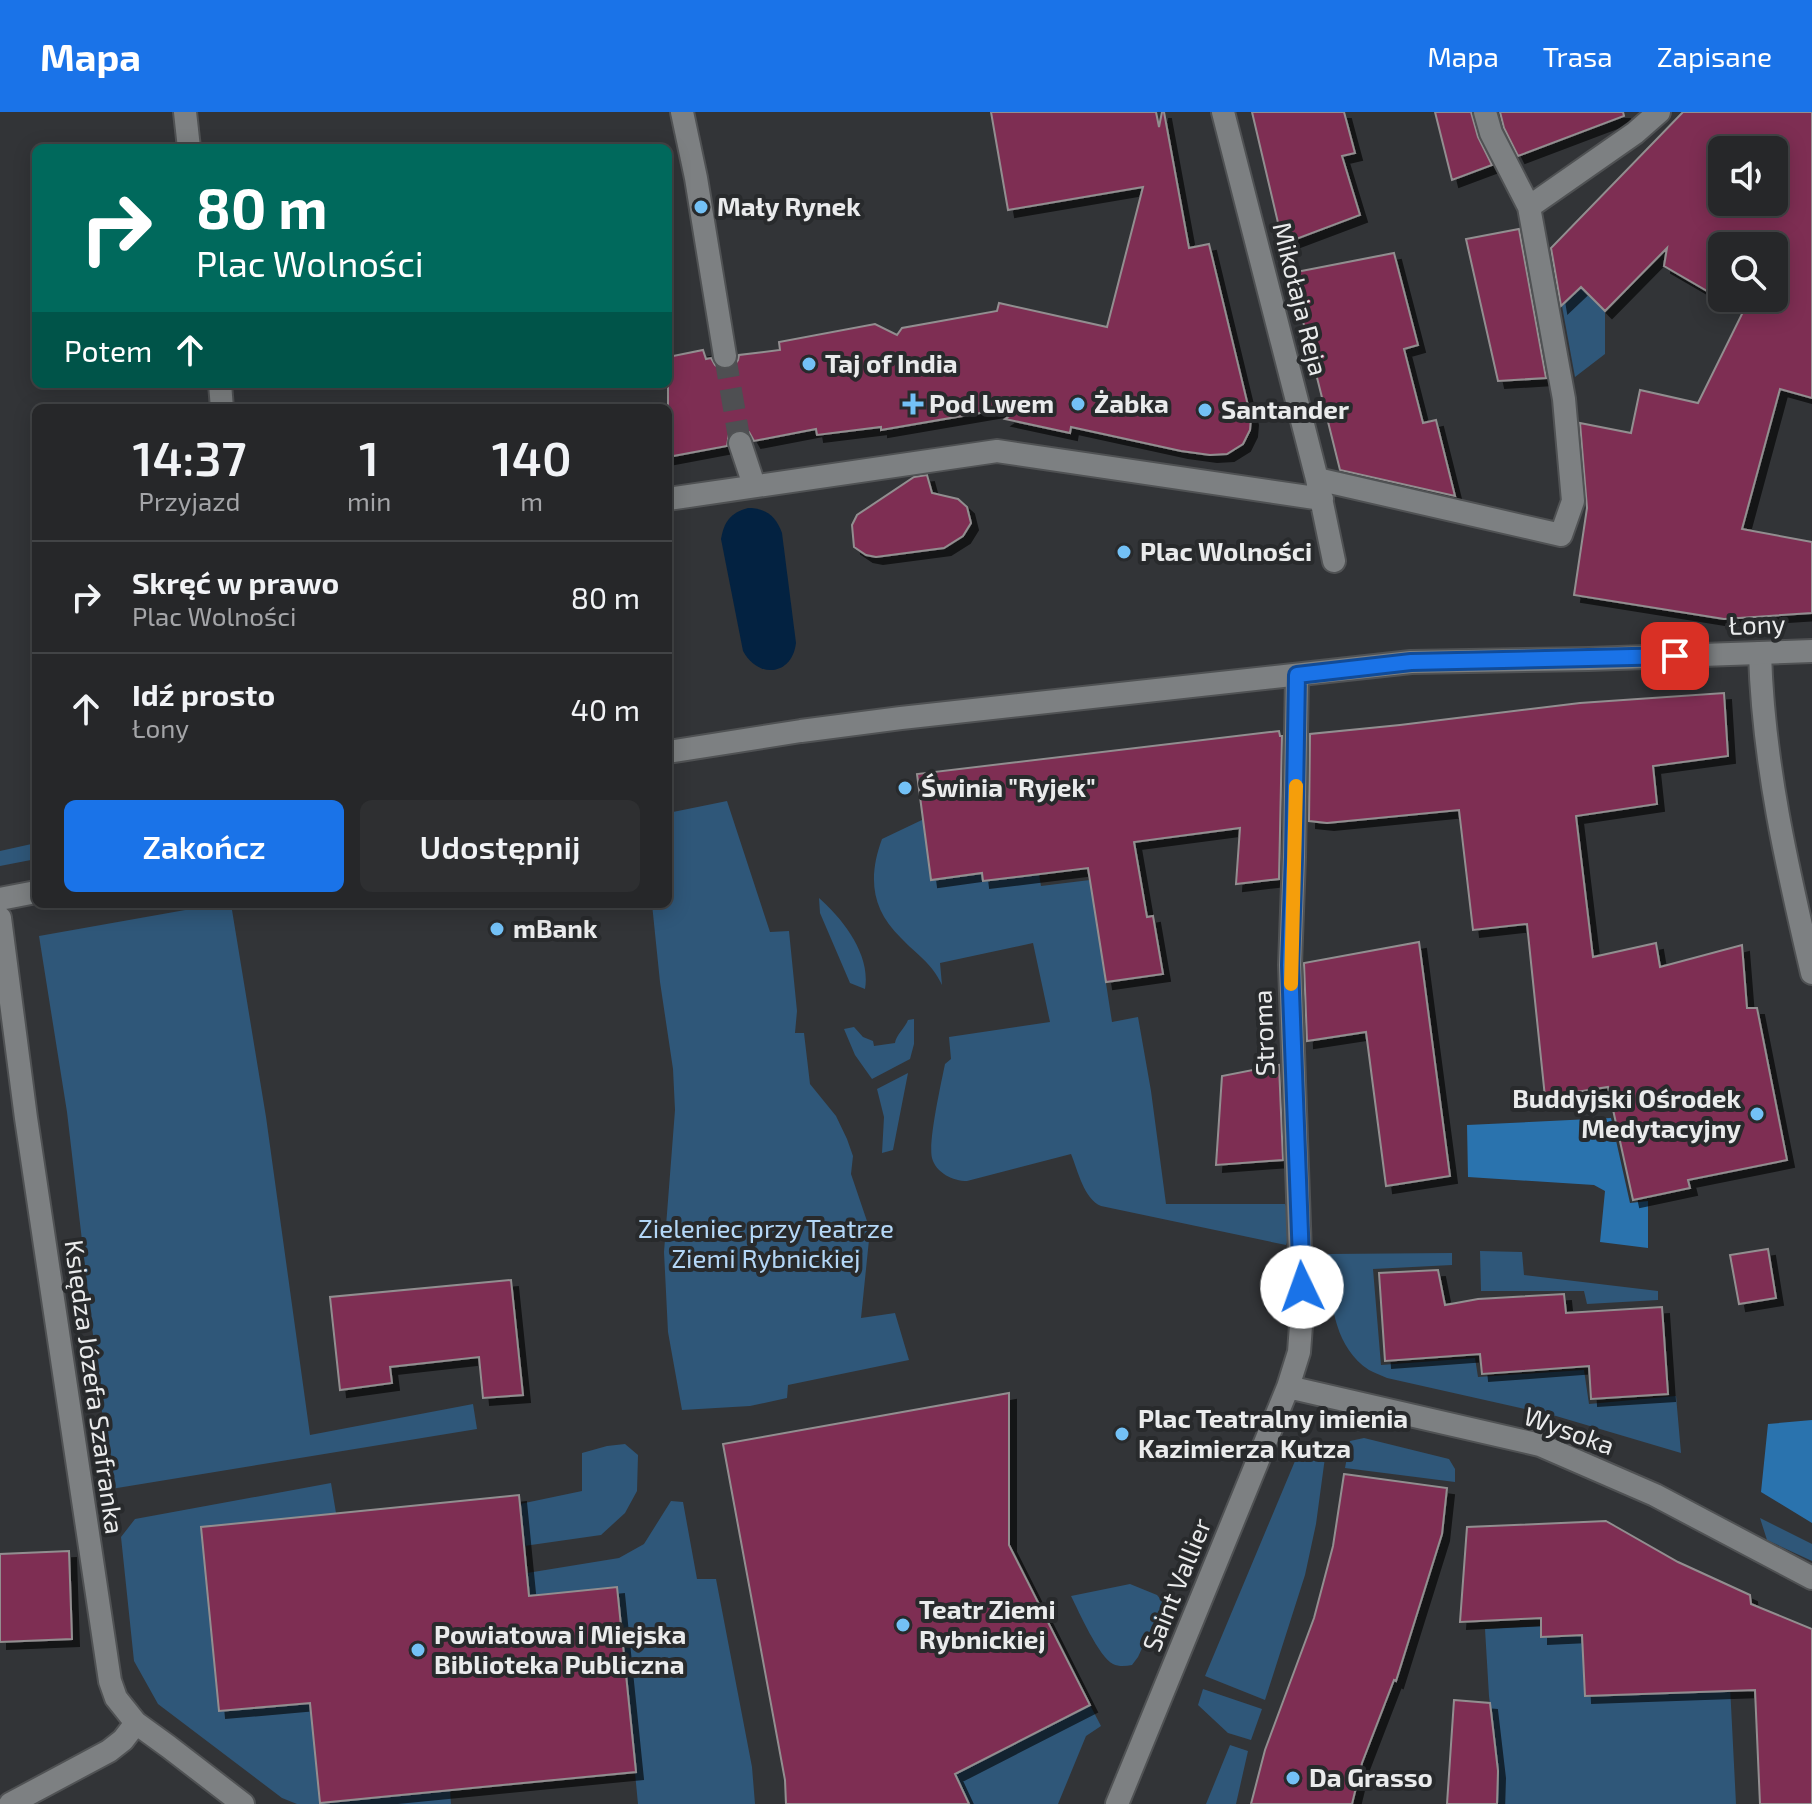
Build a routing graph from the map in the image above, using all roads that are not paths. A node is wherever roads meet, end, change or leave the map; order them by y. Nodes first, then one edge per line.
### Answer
1 (185, 112) edge
2 (682, 112) edge
3 (1223, 112) edge
4 (1485, 112) edge
5 (1659, 112) edge
6 (189, 144) edge
7 (1529, 207) junction
8 (725, 356) tunnel mouth
9 (740, 443) tunnel mouth
10 (754, 485) junction
11 (1319, 489) junction
12 (672, 498) edge
13 (1334, 561) dead end
14 (1812, 651) edge
15 (1760, 653) junction
16 (1297, 675) junction
17 (672, 751) edge
18 (0, 918) edge
19 (1812, 973) edge
20 (1288, 1387) junction
21 (1812, 1578) edge
22 (136, 1723) junction
23 (10, 1804) edge
24 (243, 1804) edge
25 (1117, 1804) edge

1 - 6 street
2 - 8 street
3 - 11 street, Mikołaja Reja
4 - 7 street
5 - 7 street
7 - 11 street
9 - 10 street
10 - 11 street
10 - 12 street
11 - 13 street, Mikołaja Reja
14 - 15 street, Łony
15 - 16 street, Łony
15 - 19 street
16 - 17 street
16 - 20 street, Stroma
18 - 22 street, Księdza Józefa Szafranka
20 - 21 street, Wysoka
20 - 25 street, Saint Vallier
22 - 23 street
22 - 24 street, Księdza Józefa Szafranka

